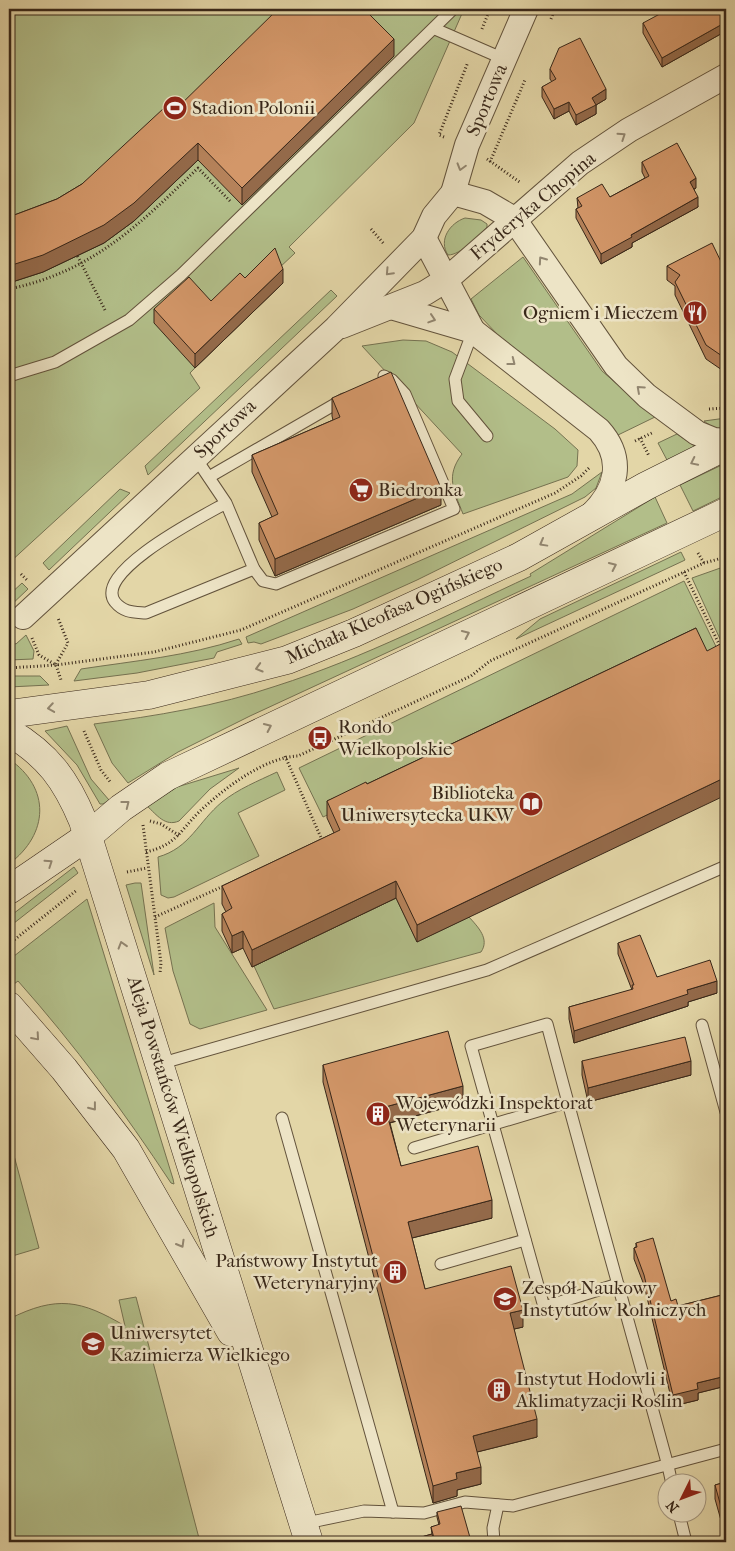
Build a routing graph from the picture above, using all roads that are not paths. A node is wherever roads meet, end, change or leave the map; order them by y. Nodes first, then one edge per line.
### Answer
1 (454, 9) edge
2 (526, 9) edge
3 (435, 28) junction
4 (504, 59) junction
5 (726, 76) edge
6 (453, 193) junction
7 (514, 219) junction
8 (424, 238) junction
9 (446, 280) junction
10 (391, 307) junction
11 (336, 328) junction
12 (473, 332) junction
13 (9, 376) edge
14 (375, 381) edge
15 (350, 395) edge
16 (487, 436) dead end
17 (726, 441) edge
18 (726, 446) edge
19 (195, 457) junction
20 (209, 477) junction
21 (226, 503) junction
22 (586, 520) junction
23 (718, 522) edge
24 (254, 568) junction
25 (23, 617) road end
26 (9, 714) edge
27 (9, 732) edge
28 (88, 836) junction
29 (726, 866) edge
30 (9, 890) edge
31 (9, 1006) edge
32 (702, 1025) dead end
33 (159, 1064) junction
34 (568, 1102) junction
35 (726, 1112) edge
36 (282, 1118) dead end
37 (493, 1125) junction
38 (414, 1148) dead end
39 (525, 1240) junction
40 (441, 1264) dead end
41 (618, 1284) junction
42 (258, 1378) junction
43 (726, 1449) edge
44 (668, 1466) junction
45 (670, 1474) edge
46 (498, 1505) junction
47 (393, 1512) junction
48 (682, 1524) edge
49 (306, 1531) edge
50 (494, 1542) edge
51 (686, 1542) edge

1 - 3 lane
2 - 4 street, Sportowa
3 - 4 lane
3 - 13 lane
4 -> 6 street, Sportowa
7 -> 5 street, Fryderyka Chopina
6 - 7 street
6 - 8 street, Sportowa
7 - 9 street, Fryderyka Chopina
17 -> 7 street
8 - 9 street
8 -> 11 street, Sportowa
9 - 10 street, Fryderyka Chopina
9 - 12 street
10 - 11 street, Fryderyka Chopina
10 -> 12 street
11 - 19 street, Sportowa
12 - 16 lane
12 -> 22 street
14 - 24 lane
15 - 20 lane
18 -> 22 main road, Michała Kleofasa Ogińskiego
19 - 20 lane
19 - 25 street, Sportowa
20 - 21 lane
21 - 24 lane
21 - 24 lane
22 -> 26 main road, Michała Kleofasa Ogińskiego
28 -> 23 main road
27 - 28 main road
30 -> 28 main road
33 -> 28 main road, Aleja Powstańców Wielkopolskich
29 - 33 lane
31 -> 42 main road, Aleja Powstańców Wielkopolskich
32 - 35 lane
33 - 42 main road, Aleja Powstańców Wielkopolskich
34 - 37 lane
34 - 37 lane
34 - 41 lane
36 - 47 lane
37 - 38 lane
37 - 39 lane
39 - 40 lane
39 - 41 lane
41 - 44 lane
42 - 49 main road, Aleja Powstańców Wielkopolskich
43 - 44 lane
44 - 45 lane
44 - 46 lane
46 - 47 lane
46 - 50 lane
47 - 49 lane
48 - 51 lane

